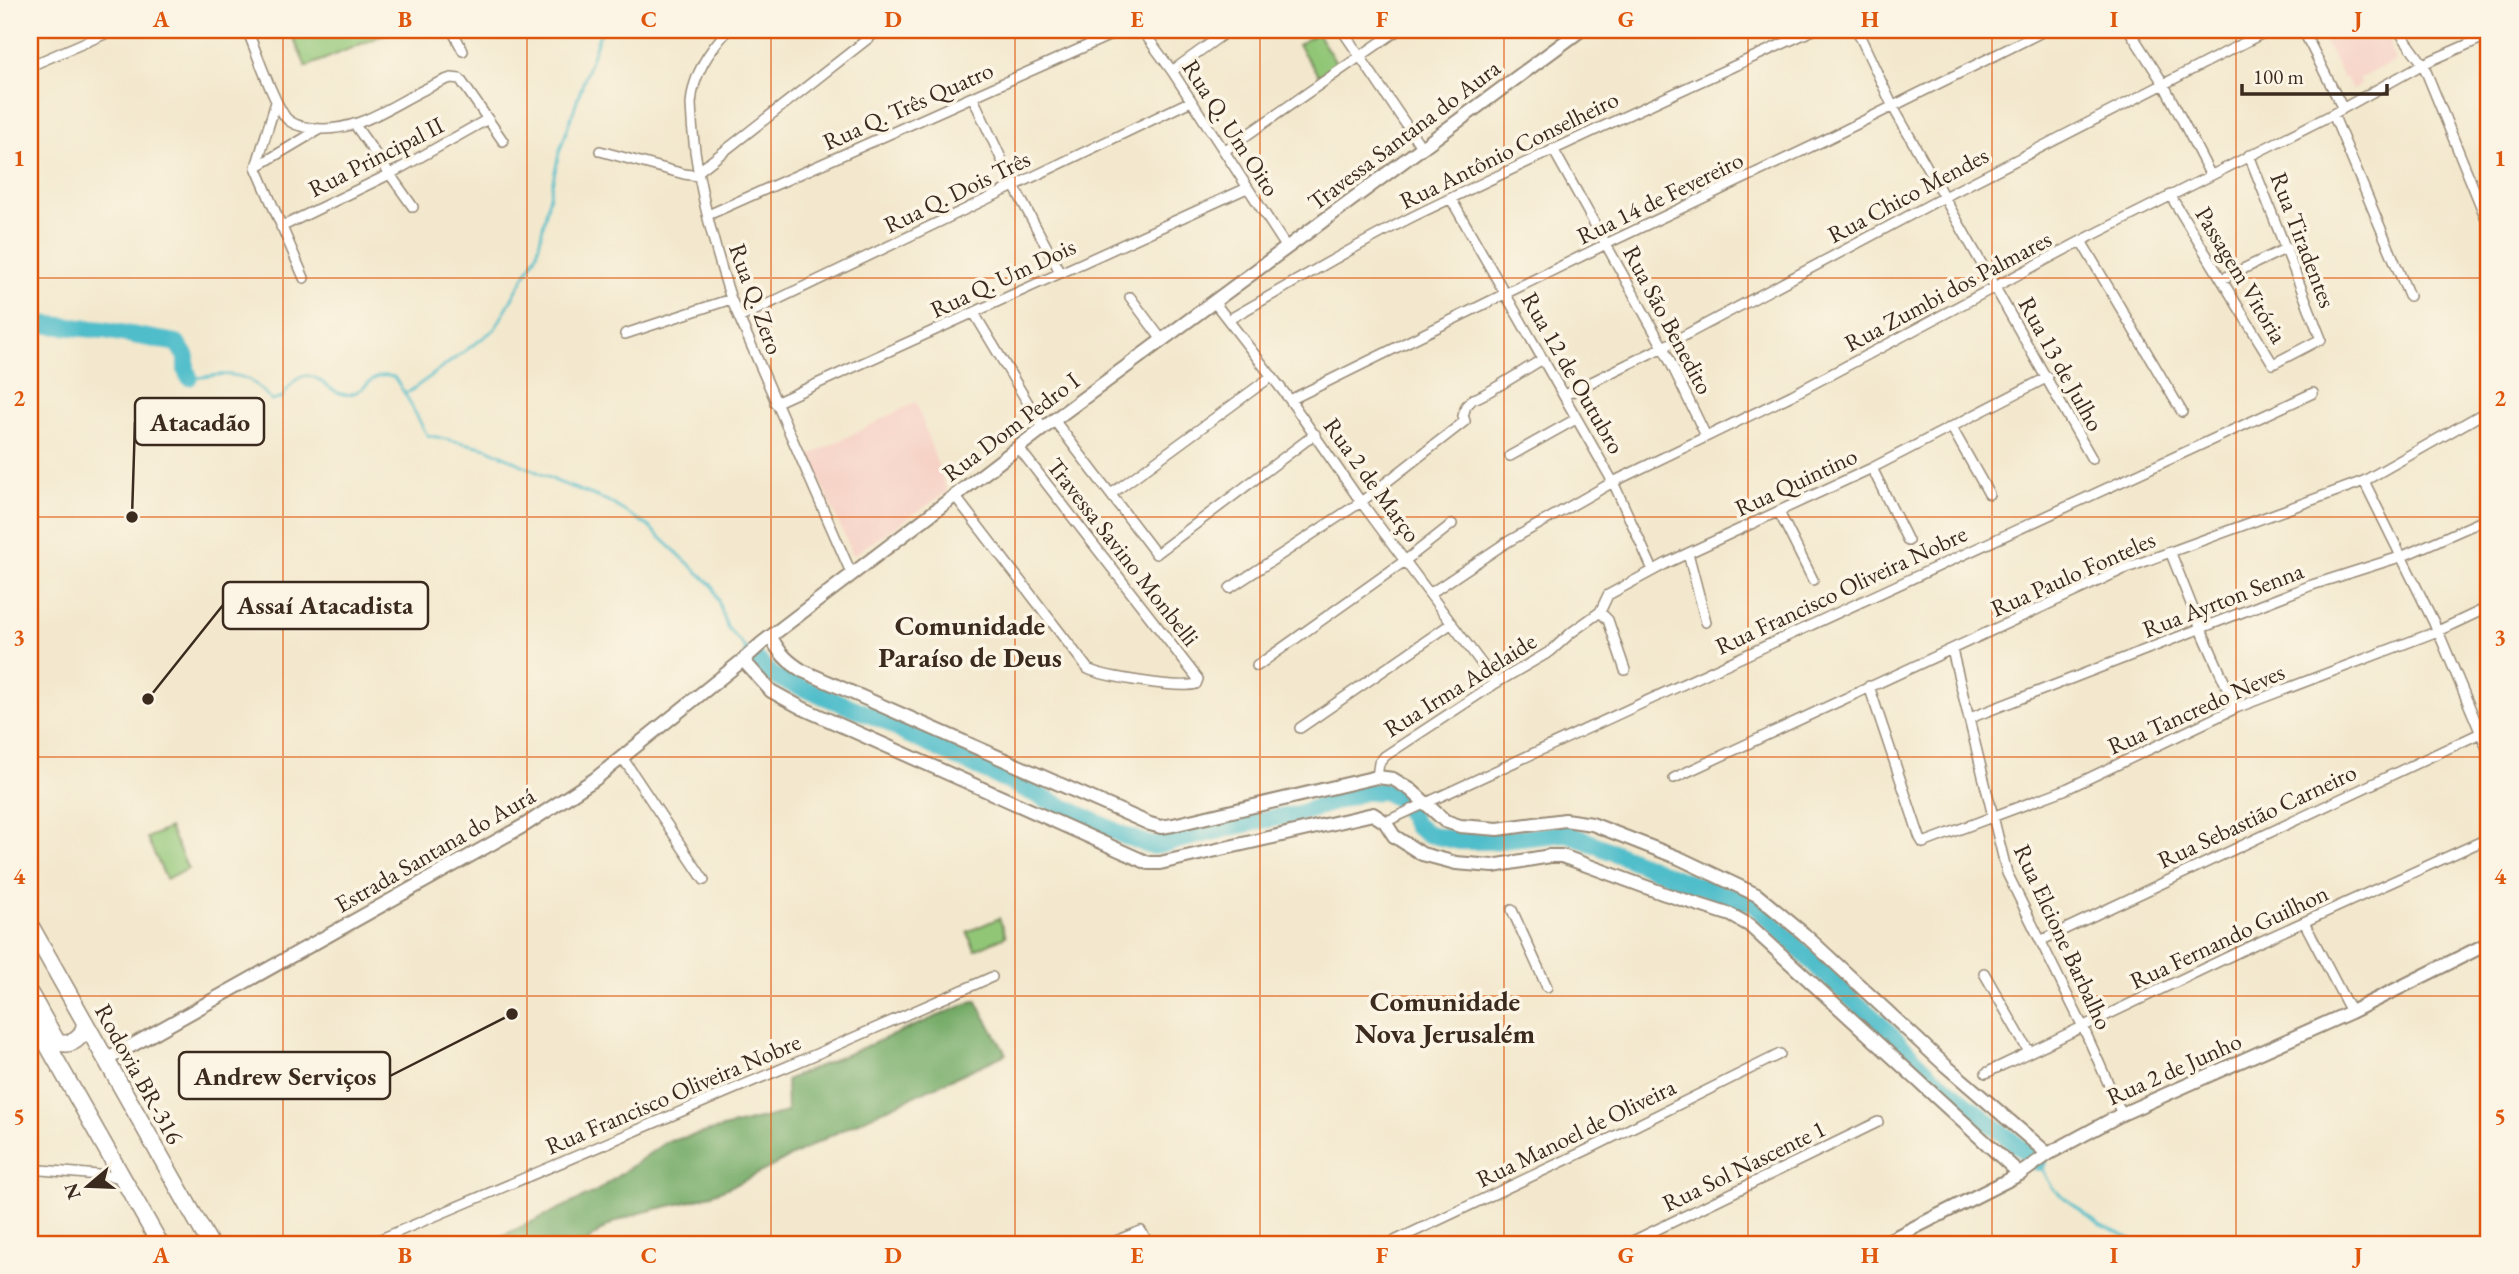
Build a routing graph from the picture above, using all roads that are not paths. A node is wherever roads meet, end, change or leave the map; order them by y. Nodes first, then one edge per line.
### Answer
1 (114, 30) edge
2 (247, 30) edge
3 (452, 30) edge
4 (728, 30) edge
5 (879, 30) edge
6 (1122, 30) edge
7 (1143, 30) edge
8 (1229, 30) edge
9 (1342, 30) edge
10 (1398, 30) edge
11 (1581, 30) edge
12 (1813, 30) edge
13 (1857, 30) edge
14 (2046, 30) edge
15 (2129, 30) edge
16 (2269, 30) edge
17 (2302, 30) edge
18 (2398, 30) edge
19 (1566, 34) edge
20 (2489, 34) edge
21 (463, 51) dead end
22 (1359, 56) junction
23 (2423, 64) junction
24 (30, 66) edge
25 (1172, 71) junction
26 (2163, 83) junction
27 (973, 98) junction
28 (1191, 101) junction
29 (276, 102) junction
30 (1893, 107) junction
31 (2342, 107) junction
32 (2333, 114) junction
33 (488, 120) junction
34 (355, 125) junction
35 (320, 129) junction
36 (503, 141) dead end
37 (1422, 148) junction
38 (1553, 149) junction
39 (600, 150) dead end
40 (1224, 151) junction
41 (2249, 155) junction
42 (256, 167) junction
43 (699, 173) junction
44 (390, 174) junction
45 (2210, 174) junction
46 (1014, 186) junction
47 (1247, 188) junction
48 (2170, 195) junction
49 (1944, 197) junction
50 (1451, 199) junction
51 (413, 207) dead end
52 (708, 215) junction
53 (2489, 226) edge
54 (281, 227) junction
55 (2081, 241) junction
56 (1606, 244) junction
57 (1287, 248) junction
58 (2287, 248) junction
59 (1060, 272) junction
60 (304, 278) dead end
61 (2222, 279) junction
62 (1995, 287) junction
63 (1506, 295) junction
64 (2409, 296) dead end
65 (1130, 297) dead end
66 (731, 299) junction
67 (1214, 302) junction
68 (974, 313) junction
69 (739, 318) junction
70 (1228, 320) junction
71 (625, 334) dead end
72 (2321, 339) joint
73 (1162, 340) junction
74 (1663, 347) junction
75 (1543, 359) junction
76 (1272, 376) junction
77 (2048, 377) junction
78 (2313, 393) dead end
79 (1565, 395) junction
80 (1290, 400) junction
81 (775, 403) junction
82 (2489, 411) edge
83 (2182, 412) dead end
84 (1576, 418) junction
85 (1054, 420) junction
86 (1043, 428) junction
87 (1952, 428) junction
88 (1315, 434) junction
89 (1706, 436) junction
90 (1018, 447) junction
91 (1510, 456) dead end
92 (2092, 459) dead end
93 (1872, 468) junction
94 (2364, 481) junction
95 (1613, 482) junction
96 (1111, 494) junction
97 (1989, 494) dead end
98 (955, 496) junction
99 (1362, 502) junction
100 (1779, 512) junction
101 (2489, 519) edge
102 (1452, 524) dead end
103 (1908, 541) dead end
104 (2170, 551) junction
105 (1688, 554) junction
106 (2403, 556) junction
107 (1406, 560) junction
108 (1653, 570) junction
109 (852, 575) junction
110 (1812, 580) dead end
111 (1230, 588) dead end
112 (1431, 593) junction
113 (2489, 607) edge
114 (1600, 612) junction
115 (1706, 622) dead end
116 (1452, 623) junction
117 (2201, 629) junction
118 (2438, 631) junction
119 (1572, 632) joint
120 (766, 640) junction
121 (1952, 650) junction
122 (744, 660) junction
123 (1257, 666) dead end
124 (1625, 670) dead end
125 (1496, 683) junction
126 (1869, 686) junction
127 (2236, 708) junction
128 (1970, 718) junction
129 (1300, 728) dead end
130 (2485, 731) edge
131 (2489, 753) edge
132 (622, 757) junction
133 (1377, 777) junction
134 (1674, 778) dead end
135 (1420, 806) junction
136 (1993, 818) junction
137 (1385, 822) dead end
138 (2489, 838) edge
139 (704, 880) dead end
140 (1513, 910) dead end
141 (2304, 922) junction
142 (30, 925) edge
143 (2042, 940) junction
144 (2489, 943) edge
145 (1984, 973) dead end
146 (992, 977) dead end
147 (1547, 987) dead end
148 (30, 994) edge
149 (2351, 1012) junction
150 (31, 1020) edge
151 (85, 1023) junction
152 (2083, 1027) junction
153 (2029, 1052) junction
154 (1780, 1054) dead end
155 (106, 1060) junction
156 (1986, 1073) dead end
157 (2122, 1114) junction
158 (1878, 1122) dead end
159 (2048, 1154) junction
160 (30, 1169) edge
161 (2020, 1174) junction
162 (121, 1177) junction
163 (160, 1243) edge
164 (136, 1244) edge
165 (210, 1244) edge
166 (369, 1244) edge
167 (1108, 1244) edge
168 (1149, 1244) edge
169 (1388, 1244) edge
170 (1627, 1244) edge
171 (1882, 1244) edge

1 - 24 street
2 - 29 street
3 - 21 street
4 - 43 street, Rua Q. Zero
5 - 43 street
6 - 27 street, Rua Q. Três Quatro
7 - 25 street, Rua Q. Um Oito
8 - 25 street
9 - 22 street
10 - 22 street
11 - 19 street, Travessa Santana do Aura
12 - 38 street, Rua Antônio Conselheiro
13 - 30 street, Rua 13 de Julho
14 - 30 street, Rua 14 de Fevereiro
15 - 26 street
16 - 26 street, Rua Chico Mendes
17 - 31 street
18 - 23 street
19 - 37 street, Travessa Santana do Aura
20 - 23 street, Rua Zumbi dos Palmares
22 - 37 street
22 - 40 street
23 - 31 street, Rua Zumbi dos Palmares
23 - 53 street
25 - 28 street, Rua Q. Um Oito
26 - 45 street
26 - 49 street, Rua Chico Mendes
27 - 46 street
27 - 52 street, Rua Q. Três Quatro
28 - 40 street, Rua Q. Um Oito
28 - 46 street, Rua Q. Dois Três
29 - 35 street
29 - 42 street
30 - 49 street, Rua 13 de Julho
30 - 56 street, Rua 14 de Fevereiro
31 - 32 street, Rua Zumbi dos Palmares
32 - 41 street, Rua Zumbi dos Palmares
32 - 64 street
33 - 34 street
33 - 36 street
33 - 44 street, Rua Principal II
34 - 35 street
34 - 44 street
35 - 42 street
37 - 57 street, Travessa Santana do Aura
38 - 50 street, Rua Antônio Conselheiro
38 - 56 street, Rua São Benedito
39 - 43 street
40 - 47 street, Rua Q. Um Oito
41 - 45 street, Rua Zumbi dos Palmares
41 - 58 street, Rua Tiradentes
42 - 54 street
43 - 52 street, Rua Q. Zero
44 - 51 street
44 - 54 street, Rua Principal II
45 - 48 street, Rua Zumbi dos Palmares
46 - 59 street
46 - 69 street, Rua Q. Dois Três
47 - 57 street, Rua Q. Um Oito
47 - 59 street, Rua Q. Um Dois
48 - 55 street, Rua Zumbi dos Palmares
48 - 61 street, Passagem Vitória
49 - 62 street, Rua 13 de Julho
49 - 74 street, Rua Chico Mendes
50 - 63 street, Rua 12 de Outubro
50 - 70 street, Rua Antônio Conselheiro
52 - 66 street, Rua Q. Zero
54 - 60 street
55 - 62 street, Rua Zumbi dos Palmares
55 - 83 street
56 - 63 street, Rua 14 de Fevereiro
56 - 74 street, Rua São Benedito
57 - 67 street, Rua Dom Pedro I
58 - 61 street
58 - 72 street, Rua Tiradentes
59 - 68 street, Rua Q. Um Dois
61 - 72 street, Passagem Vitória
62 - 77 street, Rua 13 de Julho
62 - 89 street, Rua Zumbi dos Palmares
63 - 75 street, Rua 12 de Outubro
63 - 80 street, Rua 14 de Fevereiro
65 - 73 street
66 - 69 street, Rua Q. Zero
66 - 71 street
67 - 70 street, Rua 2 de Março
67 - 73 street, Rua Dom Pedro I
68 - 81 street, Rua Q. Um Dois
68 - 86 street
69 - 81 street, Rua Q. Zero
70 - 76 street, Rua 2 de Março
73 - 85 street, Rua Dom Pedro I
74 - 79 street, Rua Chico Mendes
74 - 89 street, Rua São Benedito
75 - 79 street, Rua 12 de Outubro
75 - 99 street
76 - 80 street, Rua 2 de Março
76 - 96 street
77 - 87 street, Rua Quintino
77 - 92 street, Rua 13 de Julho
78 - 135 street, Rua Francisco Oliveira Nobre
79 - 84 street, Rua 12 de Outubro
80 - 88 street, Rua 2 de Março
81 - 109 street, Rua Q. Zero
82 - 94 street, Rua Paulo Fonteles
84 - 91 street
84 - 95 street, Rua 12 de Outubro
85 - 86 street, Rua Dom Pedro I
85 - 96 street
86 - 90 street, Rua Dom Pedro I
87 - 93 street, Rua Quintino
87 - 97 street
88 - 96 street
88 - 99 street, Rua 2 de Março
89 - 95 street, Rua Zumbi dos Palmares
90 - 98 street, Rua Dom Pedro I
90 - 98 street, Travessa Savino Monbelli
93 - 100 street, Rua Quintino
93 - 103 street
94 - 104 street, Rua Paulo Fonteles
94 - 106 street
95 - 108 street, Rua 12 de Outubro
95 - 112 street, Rua Zumbi dos Palmares
98 - 109 street, Rua Dom Pedro I
99 - 107 street, Rua 2 de Março
99 - 111 street
100 - 105 street, Rua Quintino
100 - 110 street
101 - 106 street, Rua Ayrton Senna
102 - 107 street
104 - 117 street
104 - 121 street, Rua Paulo Fonteles
105 - 108 street, Rua Quintino
105 - 115 street
106 - 117 street, Rua Ayrton Senna
106 - 118 street
107 - 112 street, Rua 2 de Março
107 - 123 street
108 - 114 street, Rua Quintino
109 - 120 street, Rua Dom Pedro I
112 - 116 street, Rua 2 de Março
113 - 118 street, Rua Tancredo Neves
114 - 119 street, Rua Quintino
114 - 124 street
116 - 125 street, Rua 2 de Março
116 - 129 street
117 - 127 street
117 - 128 street, Rua Ayrton Senna
118 - 127 street, Rua Tancredo Neves
118 - 130 street
119 - 125 street, Rua Irma Adelaide
120 - 122 street, Estrada Santana do Aurá
120 - 133 street
121 - 126 street, Rua Paulo Fonteles
121 - 128 street, Rua Elcione Barbalho
122 - 132 street, Estrada Santana do Aurá
122 - 161 street
125 - 133 street, Rua Irma Adelaide
126 - 134 street, Rua Paulo Fonteles
126 - 136 street, Rua Tancredo Neves
127 - 136 street, Rua Tancredo Neves
128 - 136 street, Rua Elcione Barbalho
130 - 131 street
130 - 143 street, Rua Sebastião Carneiro
132 - 139 street
132 - 155 street, Estrada Santana do Aurá
133 - 135 street
135 - 137 street, Rua Francisco Oliveira Nobre
135 - 159 street
136 - 143 street, Rua Elcione Barbalho
138 - 141 street, Rua Fernando Guilhon
140 - 147 street
141 - 149 street
141 - 152 street, Rua Fernando Guilhon
142 - 151 highway, Rodovia BR-316
143 - 152 street, Rua Elcione Barbalho
144 - 149 street, Rua 2 de Junho
145 - 153 street
146 - 166 street, Rua Francisco Oliveira Nobre
148 - 151 highway
149 - 157 street, Rua 2 de Junho
150 - 162 highway
151 - 155 highway, Rodovia BR-316
152 - 153 street, Rua Fernando Guilhon
152 - 157 street, Rua Elcione Barbalho
153 - 156 street, Rua Fernando Guilhon
154 - 169 street, Rua Manoel de Oliveira
155 - 165 highway, Rodovia BR-316
157 - 159 street, Rua 2 de Junho
158 - 170 street, Rua Sol Nascente 1
159 - 161 street, Rua 2 de Junho
160 - 162 street
161 - 171 street, Rua 2 de Junho
162 - 163 highway
163 - 164 street
167 - 168 street

